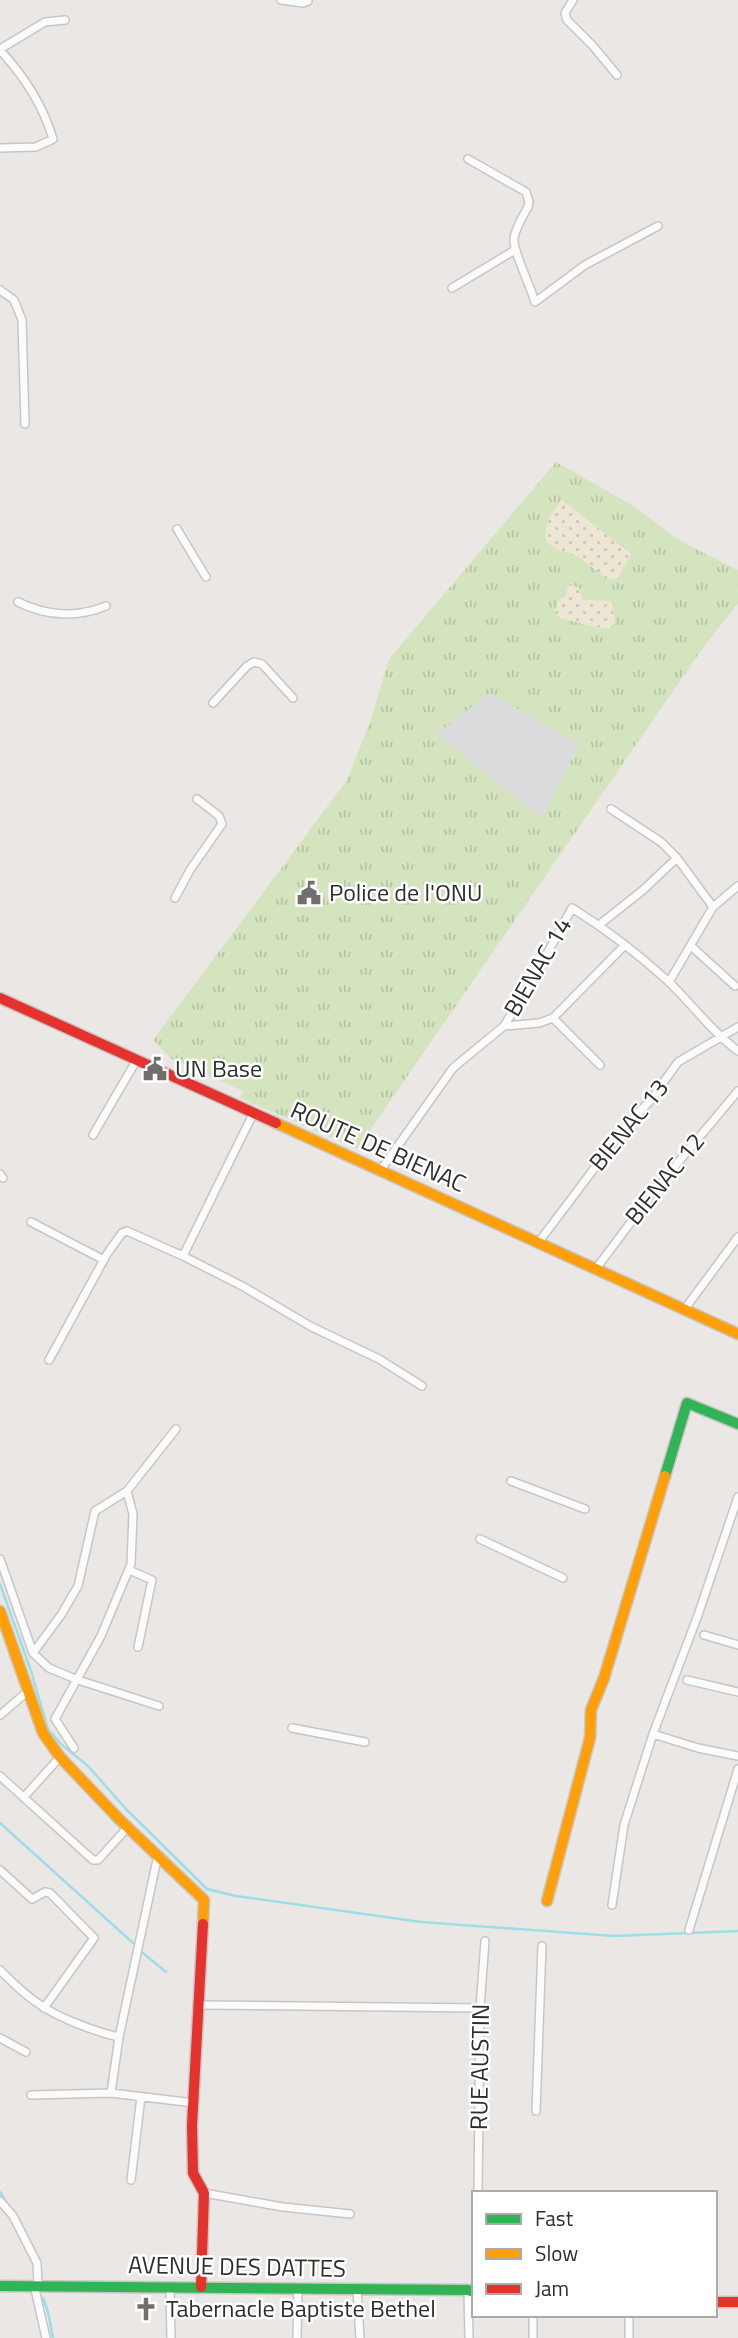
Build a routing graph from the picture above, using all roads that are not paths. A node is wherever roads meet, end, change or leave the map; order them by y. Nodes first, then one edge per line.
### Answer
1 (281, 0) edge
2 (573, 0) edge
3 (308, 1) edge
4 (65, 20) dead end
5 (0, 50) edge
6 (617, 75) dead end
7 (0, 148) edge
8 (468, 159) dead end
9 (658, 226) dead end
10 (515, 250) junction
11 (452, 288) dead end
12 (0, 290) edge
13 (25, 425) dead end
14 (177, 529) dead end
15 (206, 577) dead end
16 (18, 602) dead end
17 (106, 606) dead end
18 (293, 698) dead end
19 (214, 703) dead end
20 (197, 799) dead end
21 (611, 809) dead end
22 (677, 858) junction
23 (736, 891) edge
24 (175, 898) dead end
25 (713, 907) junction
26 (599, 925) junction
27 (625, 945) junction
28 (691, 946) junction
29 (669, 982) junction
30 (737, 987) edge
31 (0, 998) edge
32 (553, 1018) junction
33 (504, 1026) junction
34 (738, 1027) edge
35 (719, 1037) junction
36 (738, 1051) edge
37 (136, 1061) junction
38 (600, 1065) dead end
39 (738, 1091) edge
40 (253, 1114) junction
41 (93, 1135) dead end
42 (380, 1171) junction
43 (31, 1222) dead end
44 (738, 1237) edge
45 (538, 1243) junction
46 (183, 1256) junction
47 (104, 1260) junction
48 (595, 1270) junction
49 (684, 1310) junction
50 (738, 1335) edge
51 (49, 1360) dead end
52 (422, 1386) dead end
53 (738, 1424) edge
54 (176, 1429) dead end
55 (511, 1481) dead end
56 (127, 1491) junction
57 (738, 1497) edge
58 (585, 1509) dead end
59 (480, 1539) dead end
60 (0, 1559) edge
61 (129, 1570) junction
62 (563, 1578) dead end
63 (0, 1611) edge
64 (704, 1636) dead end
65 (738, 1645) edge
66 (138, 1647) dead end
67 (33, 1653) junction
68 (78, 1680) junction
69 (687, 1680) dead end
70 (27, 1692) junction
71 (738, 1692) edge
72 (159, 1706) dead end
73 (0, 1714) edge
74 (292, 1728) dead end
75 (653, 1734) junction
76 (365, 1742) dead end
77 (74, 1748) dead end
78 (738, 1756) edge
79 (60, 1757) junction
80 (738, 1769) edge
81 (0, 1776) edge
82 (24, 1797) junction
83 (128, 1827) junction
84 (158, 1855) junction
85 (0, 1870) edge
86 (547, 1900) dead end
87 (612, 1905) dead end
88 (690, 1930) dead end
89 (485, 1941) dead end
90 (542, 1946) dead end
91 (0, 1970) edge
92 (199, 2005) junction
93 (44, 2008) junction
94 (480, 2008) junction
95 (119, 2037) junction
96 (0, 2038) edge
97 (26, 2053) dead end
98 (111, 2093) junction
99 (31, 2095) dead end
100 (141, 2097) junction
101 (194, 2103) junction
102 (536, 2112) dead end
103 (131, 2180) dead end
104 (478, 2191) edge
105 (204, 2193) junction
106 (0, 2201) edge
107 (350, 2214) dead end
108 (36, 2285) junction
109 (0, 2286) edge
110 (201, 2287) junction
111 (170, 2288) junction
112 (298, 2288) junction
113 (357, 2289) junction
114 (471, 2291) edge
115 (717, 2302) edge
116 (738, 2302) edge
117 (533, 2317) edge
118 (629, 2317) edge
119 (46, 2338) edge
120 (171, 2338) edge
121 (297, 2338) edge
122 (360, 2338) edge
123 (469, 2338) edge
124 (533, 2338) edge
125 (629, 2338) edge

1 - 3 street
2 - 6 street
4 - 5 street
5 - 7 street
8 - 10 street
9 - 10 street
10 - 11 street
12 - 13 street
14 - 15 street
16 - 17 street
18 - 19 street
20 - 24 street
21 - 22 street
22 - 25 street
22 - 26 street
23 - 25 street
25 - 28 street
26 - 27 street
26 - 33 street, BIENAC 14
27 - 29 street
27 - 32 street, BIENAC 14
28 - 29 street
28 - 30 street
29 - 35 street
31 - 37 street, ROUTE DE BIENAC
32 - 33 street, BIENAC 14
32 - 38 street
33 - 42 street, BIENAC 14
34 - 35 street, BIENAC 13
35 - 36 street
35 - 45 street, BIENAC 13
37 - 40 street, ROUTE DE BIENAC
37 - 41 street
39 - 48 street, BIENAC 12
40 - 42 street, ROUTE DE BIENAC
40 - 46 street
42 - 45 street, ROUTE DE BIENAC
43 - 47 street
44 - 49 street
45 - 48 street, ROUTE DE BIENAC
46 - 47 street
46 - 52 street
47 - 51 street
48 - 49 street, ROUTE DE BIENAC
49 - 50 street, ROUTE DE BIENAC
53 - 86 street
54 - 56 street
55 - 58 street
56 - 61 street
56 - 67 street
57 - 75 street
59 - 62 street
60 - 67 street
61 - 66 street
61 - 68 street
63 - 70 street
64 - 65 street
67 - 68 street
68 - 72 street
68 - 77 street
69 - 71 street
70 - 73 street
70 - 79 street
74 - 76 street
75 - 78 street
75 - 87 street
79 - 82 street
79 - 83 street
80 - 88 street
81 - 82 street
82 - 83 street
83 - 84 street
84 - 92 street
84 - 95 street
85 - 93 street
89 - 94 street, RUE AUSTIN
90 - 102 street
91 - 93 street
92 - 94 street
92 - 101 street
93 - 95 street
94 - 104 street, RUE AUSTIN
95 - 98 street
96 - 97 street
98 - 99 street
98 - 100 street
100 - 101 street
100 - 103 street
101 - 105 street
105 - 107 street
105 - 110 street
106 - 108 street
108 - 109 street, AVENUE DES DATTES
108 - 111 street, AVENUE DES DATTES
108 - 119 street
110 - 111 street, AVENUE DES DATTES
110 - 112 street, AVENUE DES DATTES
111 - 120 street
112 - 113 street, AVENUE DES DATTES
112 - 121 street
113 - 114 street, AVENUE DES DATTES
113 - 122 street
114 - 123 street
115 - 116 street
117 - 124 street
118 - 125 street

